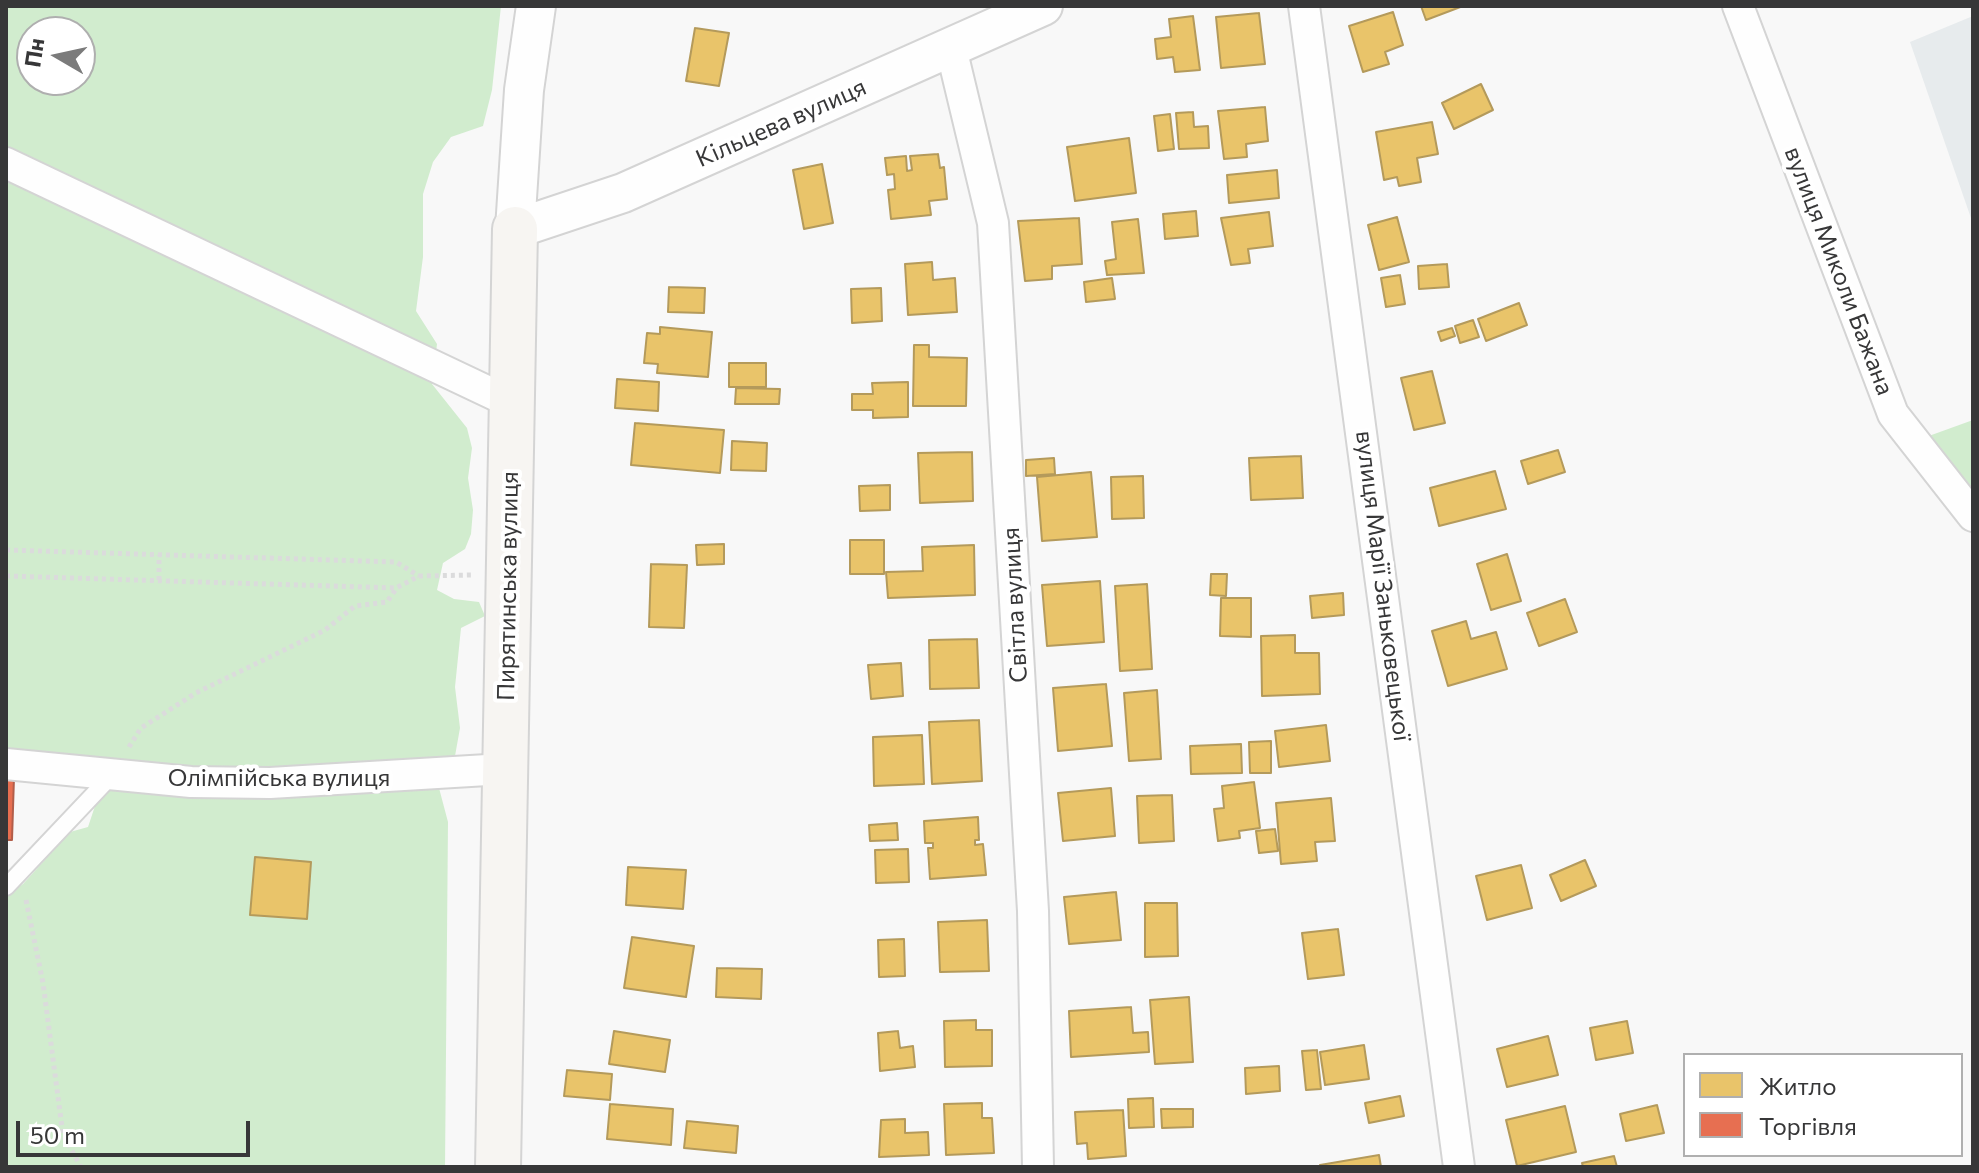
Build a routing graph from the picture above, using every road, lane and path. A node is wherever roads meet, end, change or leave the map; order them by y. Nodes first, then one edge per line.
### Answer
1 (536, 6) edge
2 (1043, 6) edge
3 (1304, 6) edge
4 (1738, 6) edge
5 (951, 48) junction
6 (6, 163) edge
7 (515, 229) junction
8 (512, 403) junction
9 (1973, 516) edge
10 (6, 550) edge
11 (159, 555) junction
12 (6, 576) edge
13 (159, 580) junction
14 (396, 588) junction
15 (6, 764) edge
16 (504, 769) junction
17 (112, 775) junction
18 (10, 884) edge
19 (81, 1167) edge
20 (498, 1167) edge
21 (1038, 1167) edge
22 (1459, 1167) edge

1 - 7 street, Пирятинська вулиця
2 - 5 street, Кільцева вулиця
3 - 22 street, вулиця Марії Заньковецької
4 - 9 street, вулиця Миколи Бажана
5 - 7 street, Кільцева вулиця
5 - 21 street, Світла вулиця
6 - 8 street
7 - 8 main road, Пирятинська вулиця
8 - 16 main road, Пирятинська вулиця
10 - 11 path
11 - 13 path
11 - 14 path
12 - 13 path
13 - 14 path
14 - 17 path
15 - 17 street, Олімпійська вулиця
16 - 17 street, Олімпійська вулиця
16 - 20 main road, Пирятинська вулиця
17 - 18 lane
18 - 19 path

